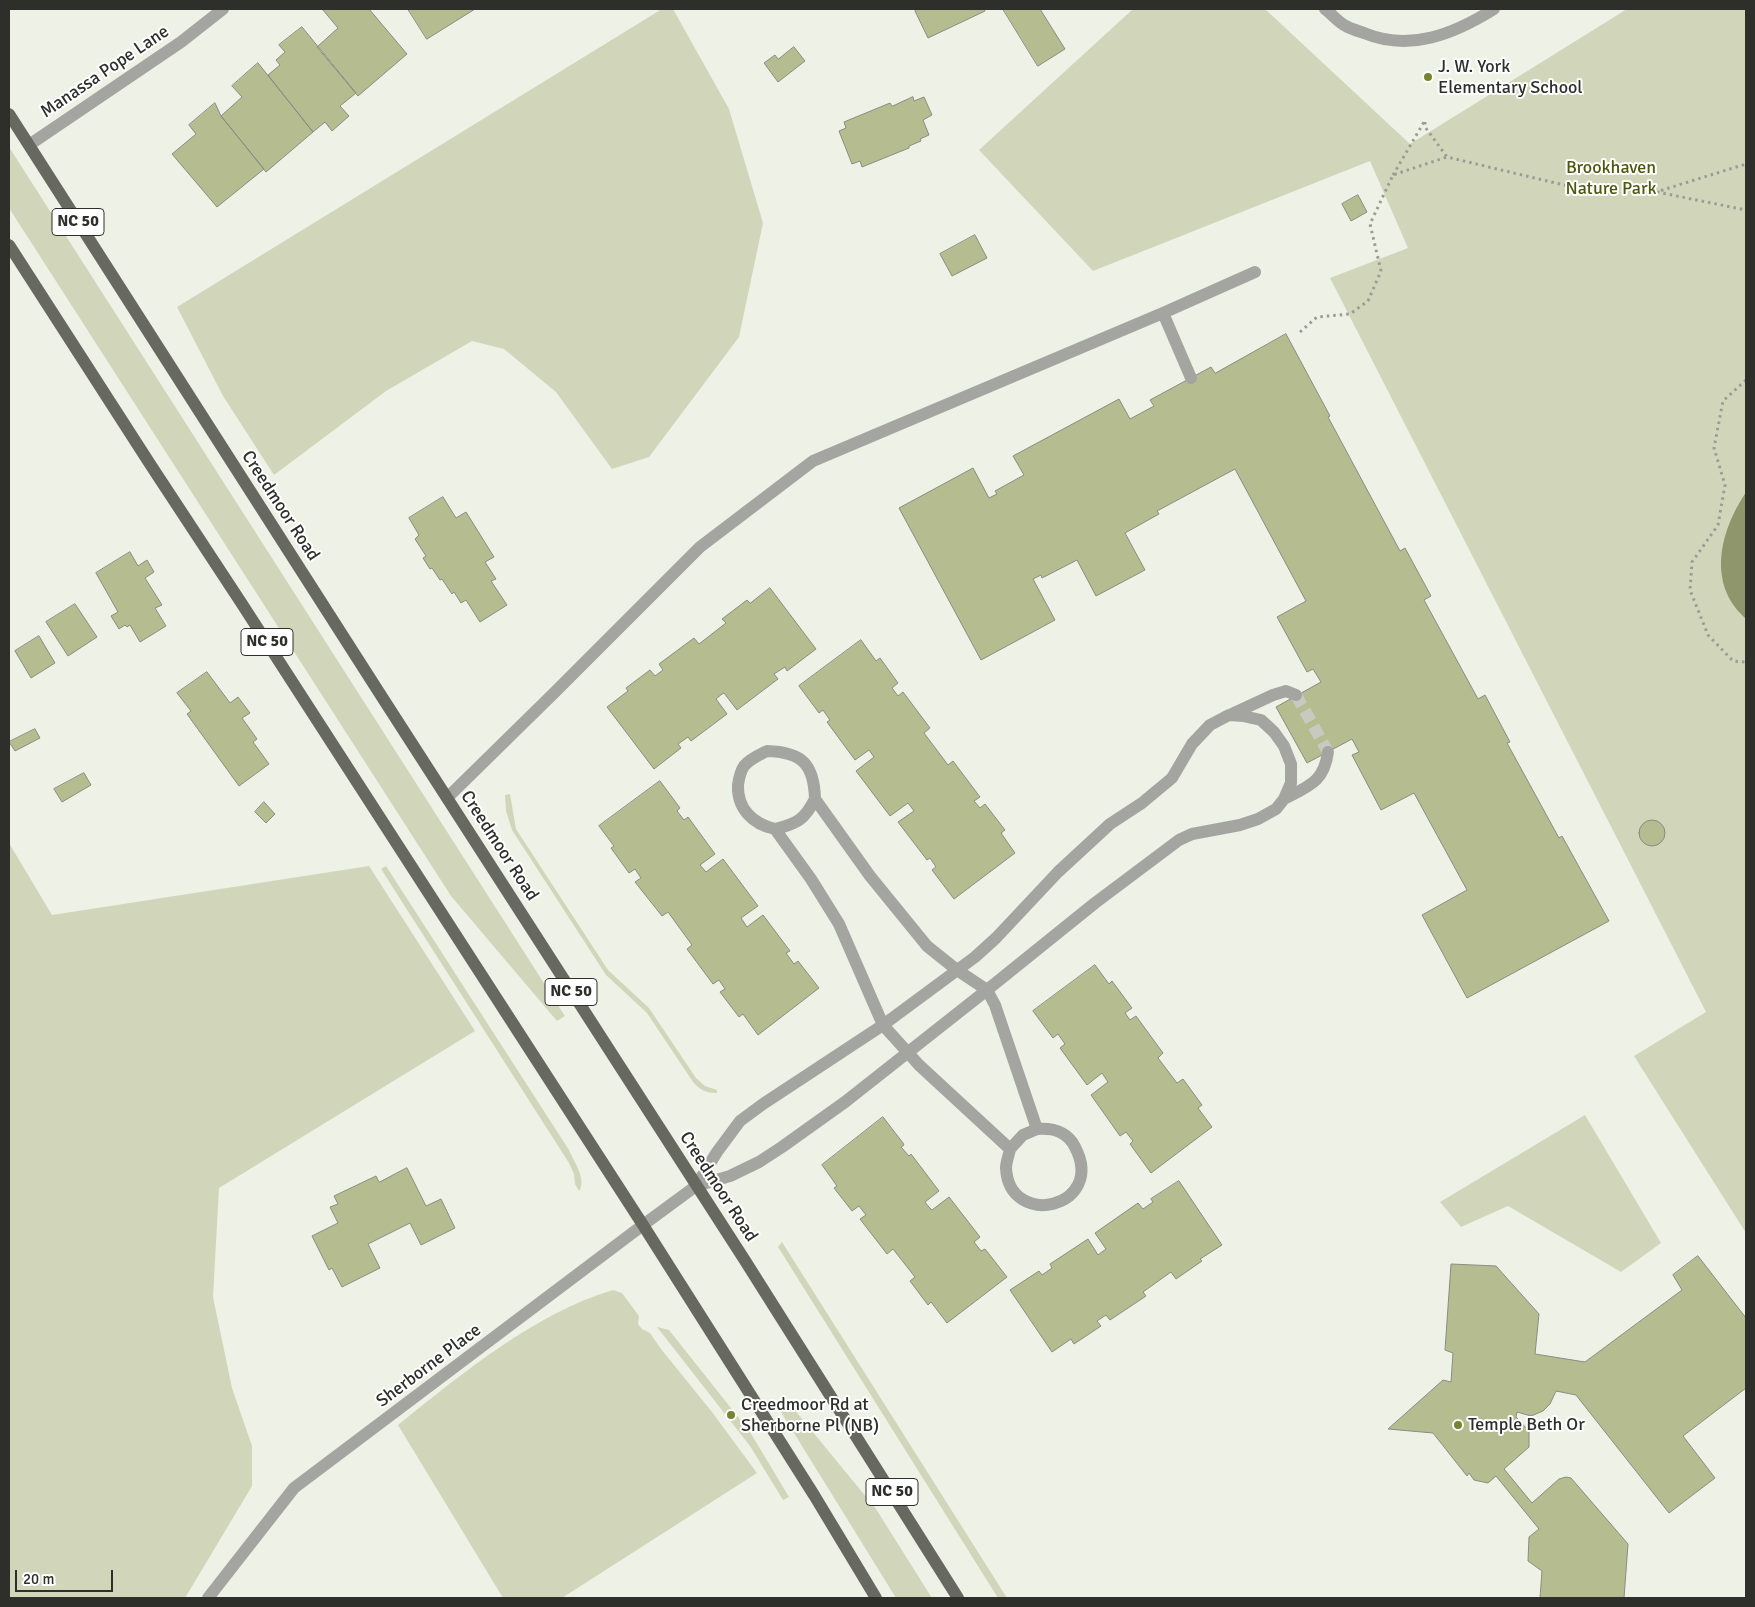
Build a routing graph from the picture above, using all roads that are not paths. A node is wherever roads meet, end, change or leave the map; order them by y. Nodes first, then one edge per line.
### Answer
1 (223, 9) edge
2 (1325, 9) edge
3 (1494, 9) edge
4 (9, 114) edge
5 (29, 145) junction
6 (9, 245) edge
7 (1254, 272) dead end
8 (1163, 313) junction
9 (1191, 378) dead end
10 (1296, 695) dead end
11 (1229, 715) junction
12 (1328, 752) dead end
13 (447, 798) junction
14 (815, 798) junction
15 (1284, 799) junction
16 (775, 829) junction
17 (957, 970) junction
18 (987, 990) junction
19 (883, 1025) junction
20 (908, 1052) junction
21 (1037, 1129) junction
22 (1010, 1149) junction
23 (696, 1186) junction
24 (643, 1225) junction
25 (208, 1598) edge
26 (876, 1598) edge
27 (958, 1598) edge

1 - 5 street, Manassa Pope Lane
2 - 3 street
4 - 5 main road, Creedmoor Road / NC 50
5 - 13 main road, Creedmoor Road / NC 50
6 - 24 main road, NC 50
7 - 8 street
8 - 9 street
8 - 13 street
10 - 11 street
11 - 15 street
11 - 17 street
12 - 15 street
13 - 23 main road, Creedmoor Road / NC 50
14 - 16 street
14 - 16 street
14 - 17 street
15 - 18 street
16 - 19 street
17 - 18 street
17 - 19 street
18 - 20 street
18 - 21 street
19 - 20 street
19 - 23 street
20 - 22 street
20 - 23 street
21 - 22 street
21 - 22 street
23 - 24 street, Sherborne Place
23 - 27 main road, Creedmoor Road / NC 50
24 - 25 street, Sherborne Place
24 - 26 main road, NC 50

